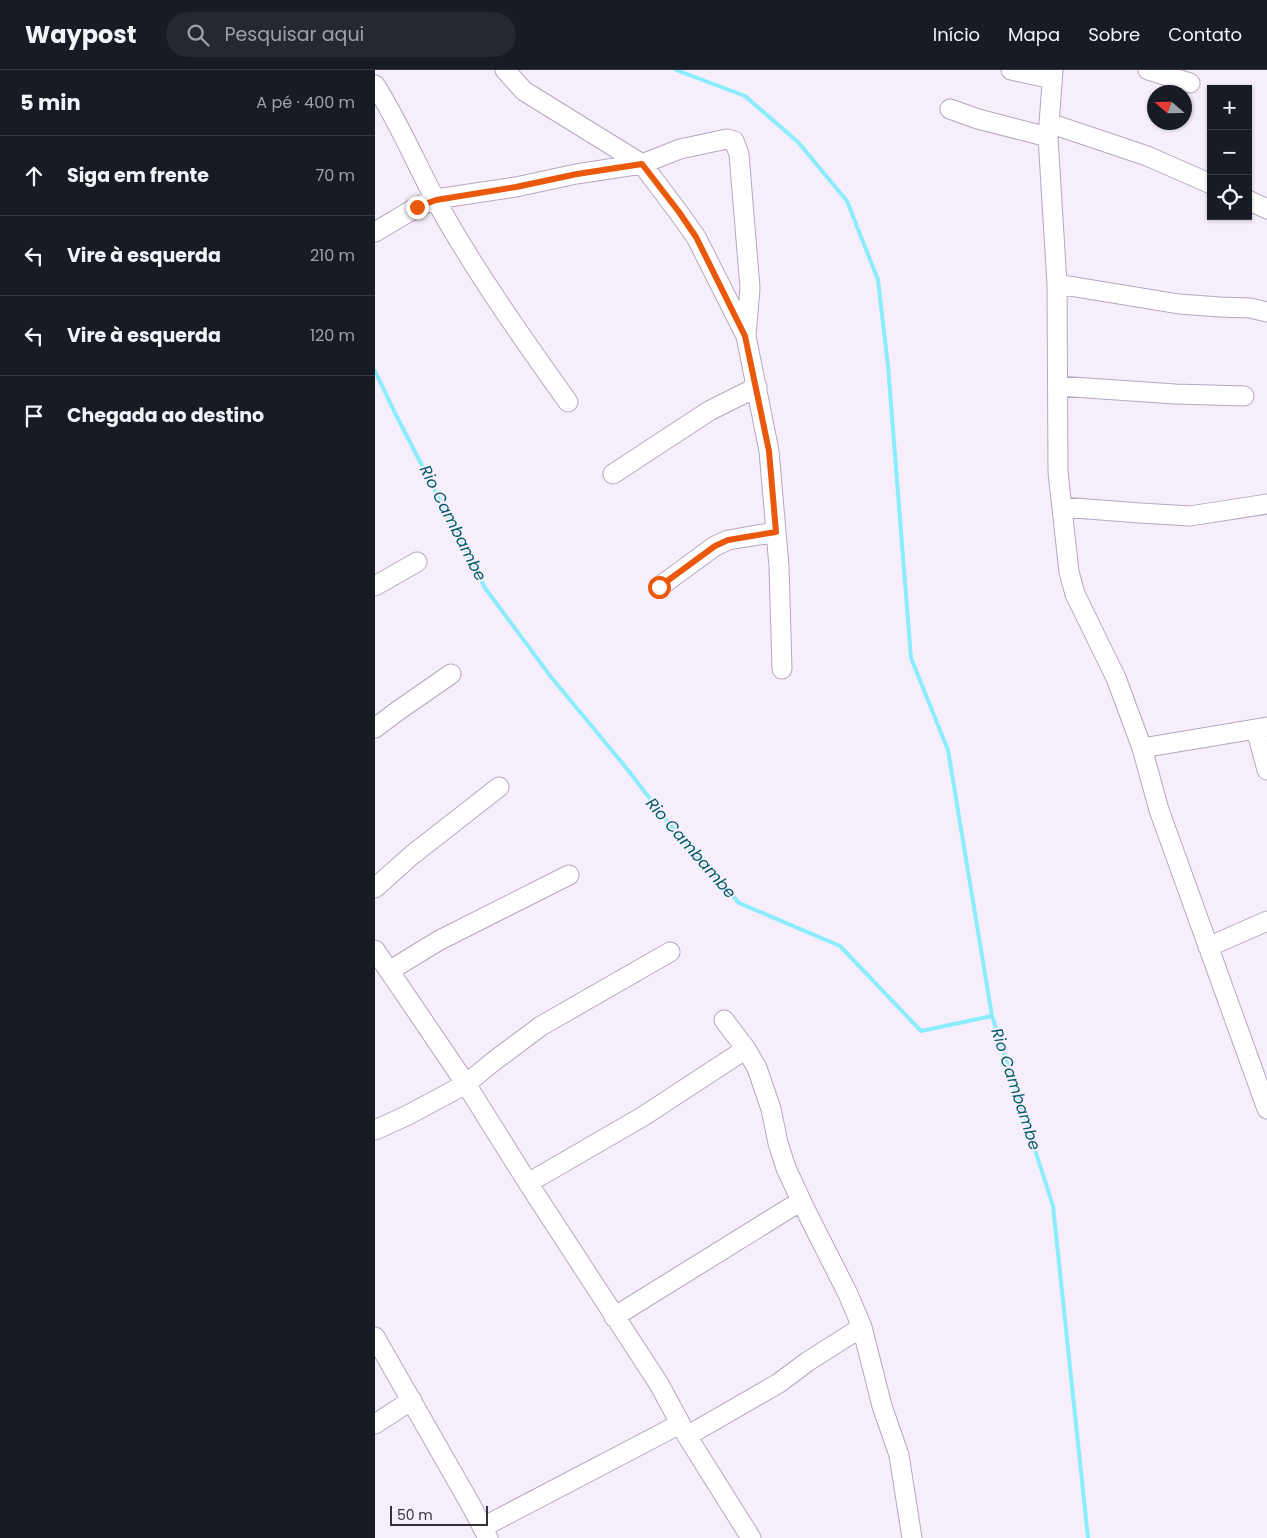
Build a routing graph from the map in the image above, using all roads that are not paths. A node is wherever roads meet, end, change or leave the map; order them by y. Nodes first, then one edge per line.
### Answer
1 (505, 70) edge
2 (1011, 70) edge
3 (1148, 70) edge
4 (1052, 74) edge
5 (1191, 83) dead end
6 (375, 85) edge
7 (950, 109) dead end
8 (1049, 130) junction
9 (642, 164) junction
10 (1207, 182) edge
11 (436, 200) junction
12 (1252, 202) edge
13 (1267, 209) edge
14 (375, 232) edge
15 (1057, 284) junction
16 (1267, 312) edge
17 (745, 336) junction
18 (1058, 386) junction
19 (757, 387) junction
20 (1244, 396) dead end
21 (568, 402) dead end
22 (613, 474) dead end
23 (1267, 504) edge
24 (1062, 507) junction
25 (776, 532) junction
26 (417, 562) dead end
27 (375, 586) edge
28 (659, 587) dead end
29 (782, 669) dead end
30 (451, 674) dead end
31 (375, 728) edge
32 (1261, 728) edge
33 (1142, 748) junction
34 (1267, 770) edge
35 (499, 787) dead end
36 (569, 875) dead end
37 (375, 888) edge
38 (1267, 921) edge
39 (1208, 947) junction
40 (375, 950) edge
41 (670, 952) dead end
42 (389, 971) junction
43 (724, 1020) dead end
44 (746, 1050) junction
45 (466, 1084) junction
46 (1267, 1109) edge
47 (375, 1130) edge
48 (528, 1183) junction
49 (801, 1201) junction
50 (614, 1316) junction
51 (862, 1327) junction
52 (375, 1336) edge
53 (412, 1400) junction
54 (375, 1424) edge
55 (684, 1430) junction
56 (485, 1532) edge
57 (751, 1538) edge
58 (912, 1538) edge

1 - 9 street
2 - 4 street
3 - 5 street
4 - 8 street
6 - 11 street
7 - 8 street
8 - 10 street
8 - 15 street
9 - 11 street
9 - 17 street
9 - 17 street
11 - 14 street
11 - 21 street
12 - 13 street
15 - 16 street
15 - 18 street
17 - 19 street
18 - 20 street
18 - 24 street
19 - 22 street
19 - 25 street
23 - 24 street
24 - 33 street
25 - 28 street
25 - 29 street
26 - 27 street
30 - 31 street
32 - 33 street
32 - 34 street
33 - 39 street
35 - 37 street
36 - 42 street
38 - 39 street
39 - 46 street
40 - 42 street
41 - 45 street
42 - 45 street
43 - 44 street
44 - 48 street
44 - 49 street
45 - 47 street
45 - 48 street
48 - 50 street
49 - 50 street
49 - 51 street
50 - 55 street
51 - 55 street
51 - 58 street
52 - 53 street
53 - 54 street
53 - 56 street
55 - 56 street
55 - 57 street

